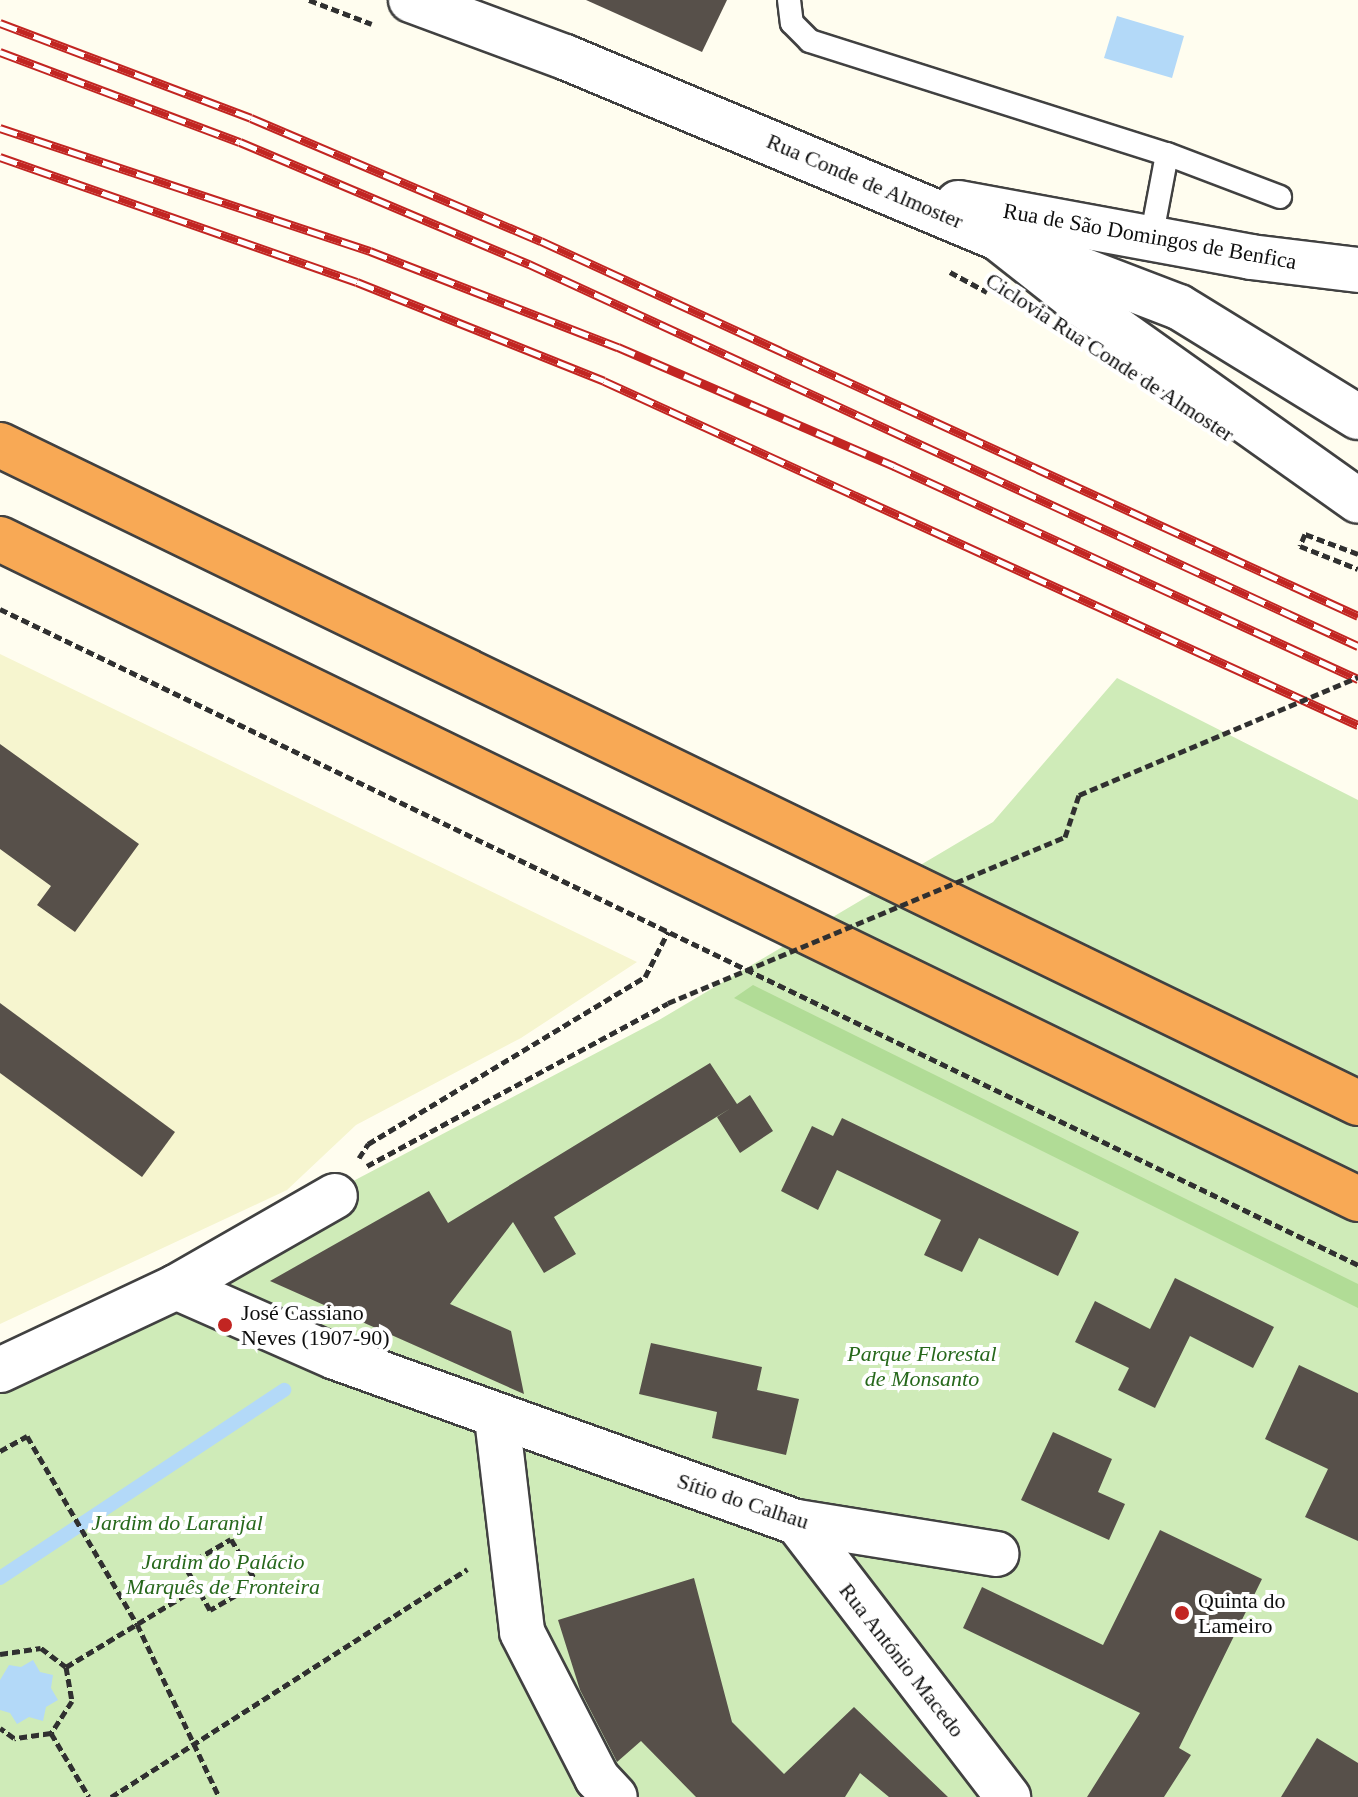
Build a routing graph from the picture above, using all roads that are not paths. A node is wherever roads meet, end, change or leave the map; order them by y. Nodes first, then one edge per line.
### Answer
1 (789, 0) edge
2 (399, 15) edge
3 (1167, 154) junction
4 (895, 191) junction
5 (1280, 197) dead end
6 (998, 238) junction
7 (1151, 239) junction
8 (1358, 270) edge
9 (1358, 417) edge
10 (1273, 442) junction
11 (0, 445) edge
12 (1358, 465) edge
13 (1358, 501) edge
14 (0, 539) edge
15 (1358, 1103) edge
16 (335, 1196) road end
17 (1358, 1199) edge
18 (176, 1287) junction
19 (0, 1370) edge
20 (497, 1418) junction
21 (797, 1522) junction
22 (996, 1554) dead end
23 (615, 1797) edge
24 (1008, 1797) edge

1 - 3 lane
2 - 4 street, Rua Conde de Almoster
3 - 5 lane
3 - 7 lane
4 - 6 street, Rua Conde de Almoster
4 - 7 street, Rua de São Domingos de Benfica
6 - 9 street
6 - 10 street, Rua Conde de Almoster
7 - 8 street, Rua de São Domingos de Benfica
10 - 12 street, Rua Conde de Almoster
10 - 13 street, Rua Conde de Almoster
11 - 15 highway
14 - 17 highway
16 - 18 street
18 - 19 street
18 - 20 street, Sítio do Calhau
20 - 21 street, Sítio do Calhau
20 - 23 street
21 - 22 street, Sítio do Calhau
21 - 24 street, Rua António Macedo

